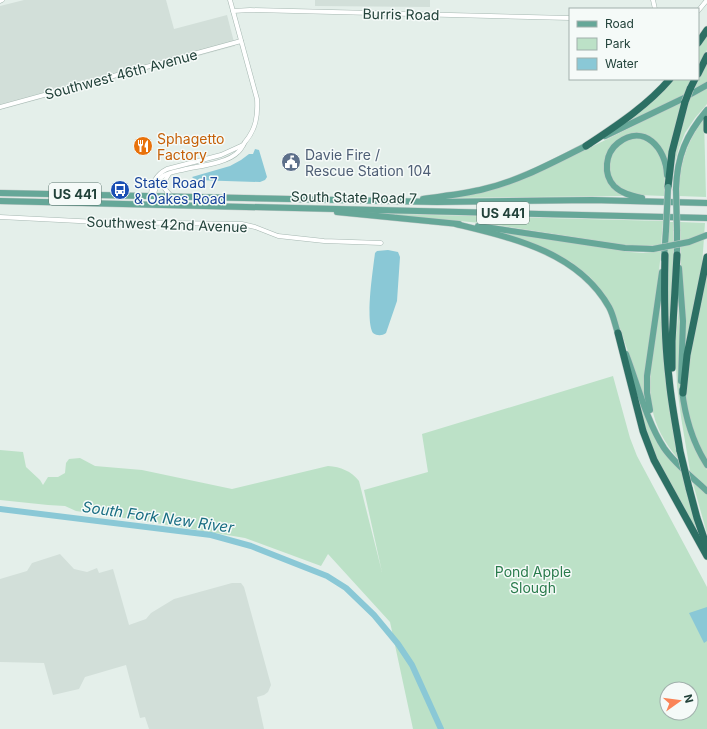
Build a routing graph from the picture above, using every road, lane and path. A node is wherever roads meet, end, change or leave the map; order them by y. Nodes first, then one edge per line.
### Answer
1 (230, 0) edge
2 (707, 0) edge
3 (699, 10) edge
4 (233, 11) junction
5 (569, 18) edge
6 (707, 30) edge
7 (241, 41) junction
8 (699, 42) edge
9 (707, 56) edge
10 (699, 72) edge
11 (669, 80) edge
12 (694, 80) edge
13 (707, 85) edge
14 (0, 107) edge
15 (707, 110) edge
16 (707, 119) edge
17 (707, 126) edge
18 (707, 130) edge
19 (243, 144) junction
20 (586, 146) junction
21 (211, 158) junction
22 (204, 165) junction
23 (171, 173) junction
24 (668, 187) junction
25 (0, 193) edge
26 (56, 194) junction
27 (152, 196) junction
28 (171, 196) junction
29 (0, 201) edge
30 (405, 201) junction
31 (654, 201) junction
32 (43, 202) junction
33 (707, 202) edge
34 (152, 205) junction
35 (298, 208) junction
36 (0, 217) edge
37 (707, 218) edge
38 (456, 224) junction
39 (707, 235) edge
40 (381, 244) dead end
41 (665, 254) junction
42 (677, 255) junction
43 (707, 257) edge
44 (618, 333) junction
45 (683, 393) junction
46 (655, 431) junction
47 (680, 450) junction
48 (707, 465) edge
49 (707, 491) edge
50 (707, 546) edge
51 (707, 556) edge

1 - 4 street
2 - 3 street
4 - 5 street, Burris Road
4 - 7 street
6 - 8 highway
7 - 14 street, Southwest 46th Avenue
7 - 19 street
9 - 10 highway
11 - 20 highway
12 - 24 highway, bridge
13 - 20 main road
15 - 42 main road, bridge
16 - 17 highway
17 - 18 highway
19 - 21 street
19 - 22 street
20 - 30 main road
21 - 22 street
21 - 27 street
22 - 23 street
23 - 27 street
23 - 28 street
24 - 31 main road
24 - 41 main road, bridge
25 - 26 main road, South State Road 7 / US 441
26 - 27 main road, South State Road 7 / US 441
26 - 32 main road
27 - 28 main road, South State Road 7 / US 441
27 - 34 street
28 - 30 main road, South State Road 7 / US 441
29 - 32 main road, South State Road 7 / US 441
30 - 31 main road, South State Road 7 / US 441
31 - 33 main road, South State Road 7 / US 441
32 - 34 main road, South State Road 7 / US 441
34 - 35 main road, South State Road 7 / US 441
35 - 37 main road, South State Road 7 / US 441
35 - 38 main road
36 - 40 street, Southwest 42nd Avenue
38 - 39 main road, bridge
38 - 44 main road
41 - 46 main road
41 - 47 highway
42 - 45 main road
42 - 47 highway
43 - 45 highway
44 - 46 main road
44 - 51 highway
45 - 48 main road
46 - 49 main road
47 - 50 highway, bridge

